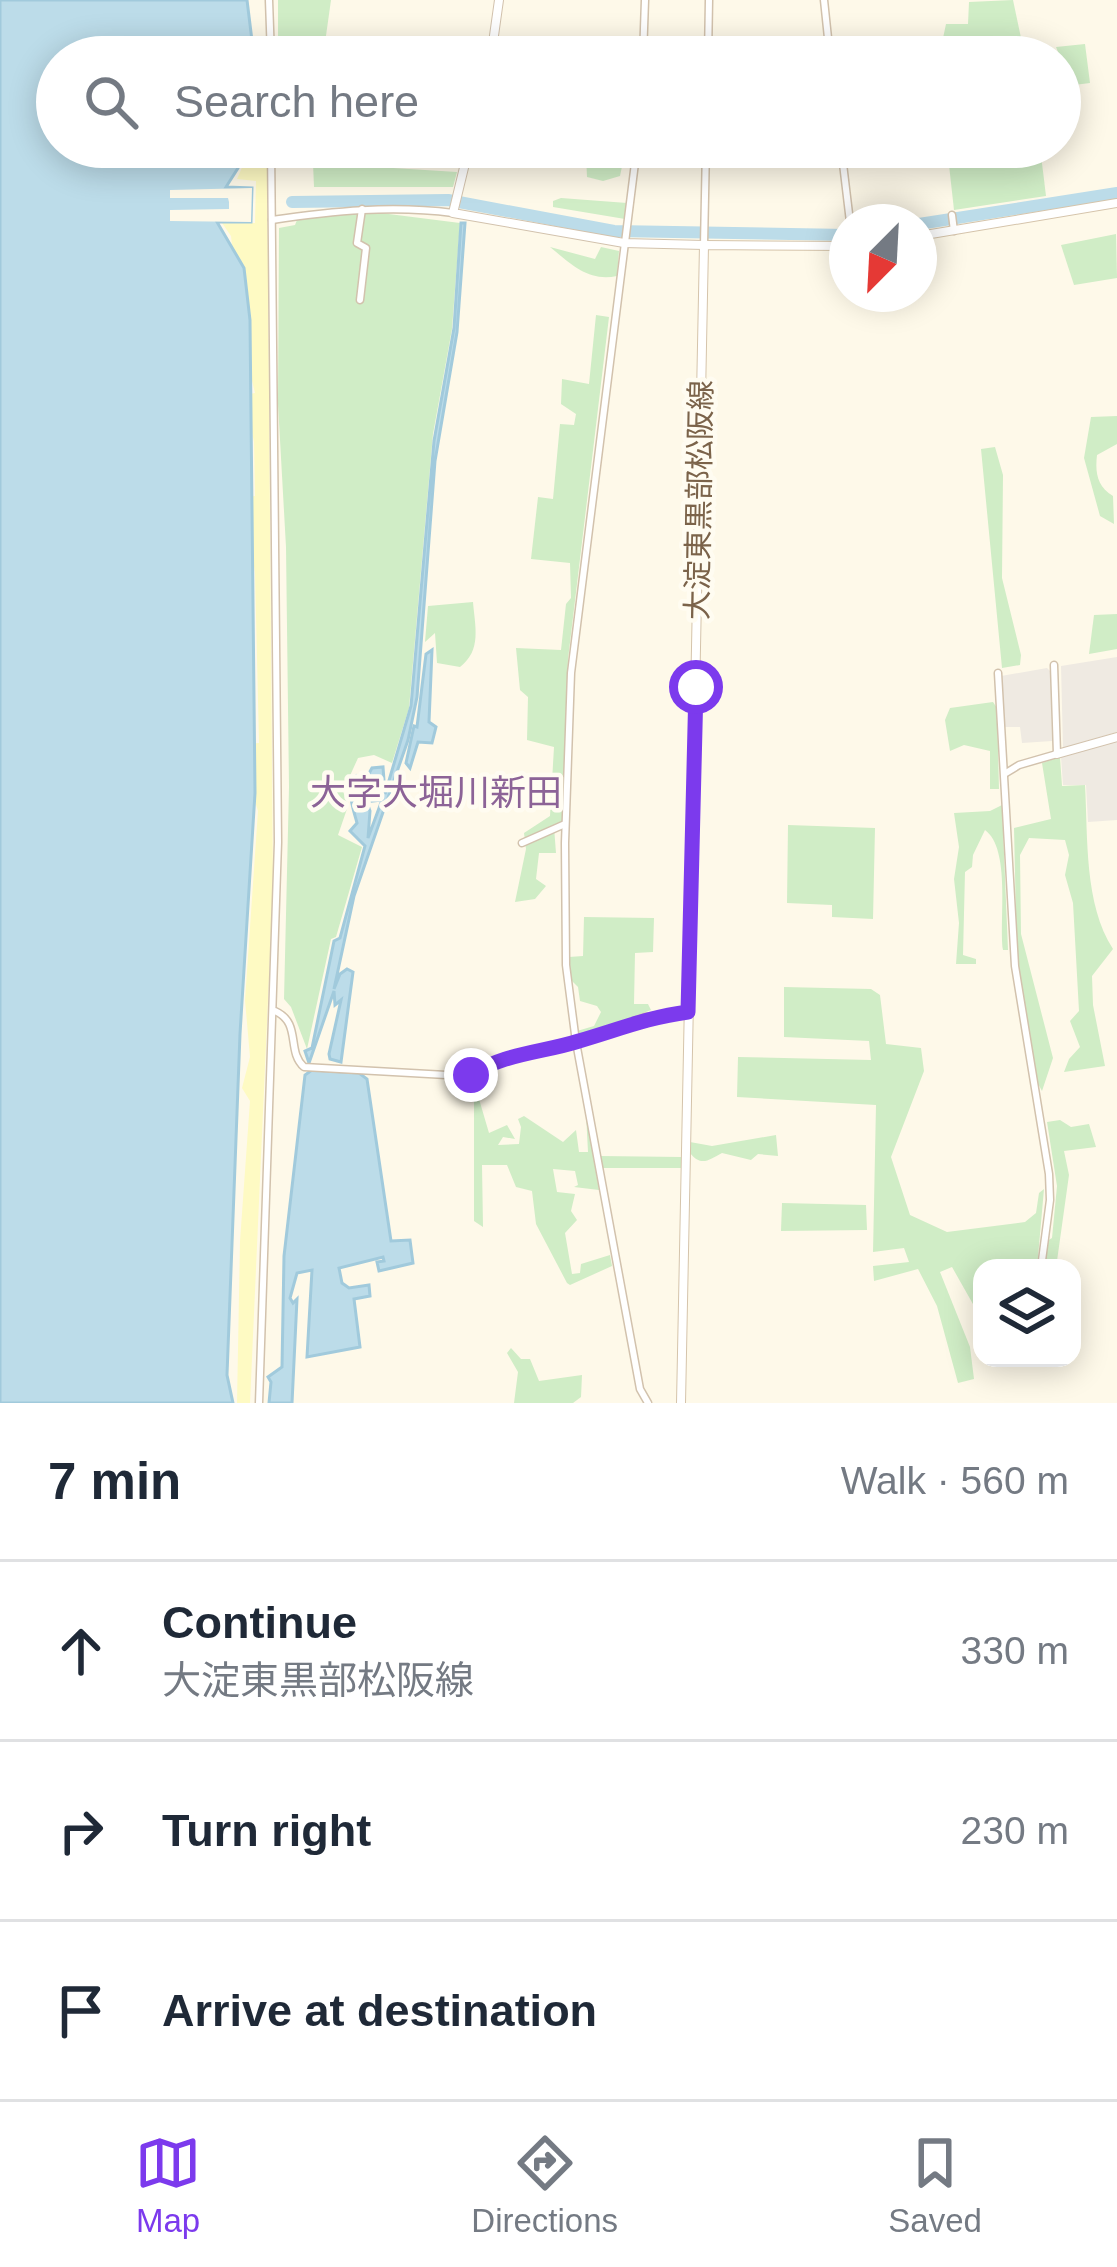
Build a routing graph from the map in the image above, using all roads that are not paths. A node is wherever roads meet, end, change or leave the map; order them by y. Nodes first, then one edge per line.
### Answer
1 (269, 0) edge
2 (500, 0) edge
3 (645, 0) edge
4 (709, 0) edge
5 (824, 0) edge
6 (270, 36) edge
7 (494, 36) edge
8 (644, 36) edge
9 (708, 36) edge
10 (828, 36) edge
11 (271, 168) edge
12 (464, 168) edge
13 (634, 168) edge
14 (706, 168) edge
15 (844, 168) edge
16 (1117, 203) edge
17 (848, 204) edge
18 (362, 209) junction
19 (454, 211) junction
20 (952, 215) dead end
21 (272, 220) junction
22 (954, 228) junction
23 (937, 232) edge
24 (626, 236) junction
25 (704, 238) junction
26 (829, 245) edge
27 (360, 300) dead end
28 (1054, 665) dead end
29 (998, 673) dead end
30 (1117, 737) edge
31 (1058, 754) junction
32 (1006, 773) junction
33 (565, 824) junction
34 (522, 843) dead end
35 (274, 1011) junction
36 (688, 1012) junction
37 (576, 1042) junction
38 (1042, 1259) edge
39 (259, 1403) edge
40 (648, 1403) edge
41 (681, 1403) edge

1 - 6 street
2 - 7 main road
3 - 8 street
4 - 9 street
5 - 10 street
11 - 21 street
12 - 19 main road
13 - 24 street
14 - 25 street
15 - 17 street
16 - 22 main road
18 - 19 street
18 - 21 street
18 - 27 street
19 - 24 main road
20 - 22 street
21 - 35 street
22 - 23 main road
24 - 25 main road
24 - 33 street
25 - 26 main road
25 - 36 main road, 大淀東黒部松阪線
28 - 31 street
29 - 32 street
30 - 31 main road
31 - 32 street
32 - 38 street
33 - 34 street
33 - 37 street
35 - 37 street
35 - 39 street
36 - 37 street
36 - 41 main road, 大淀東黒部松阪線
37 - 40 street

